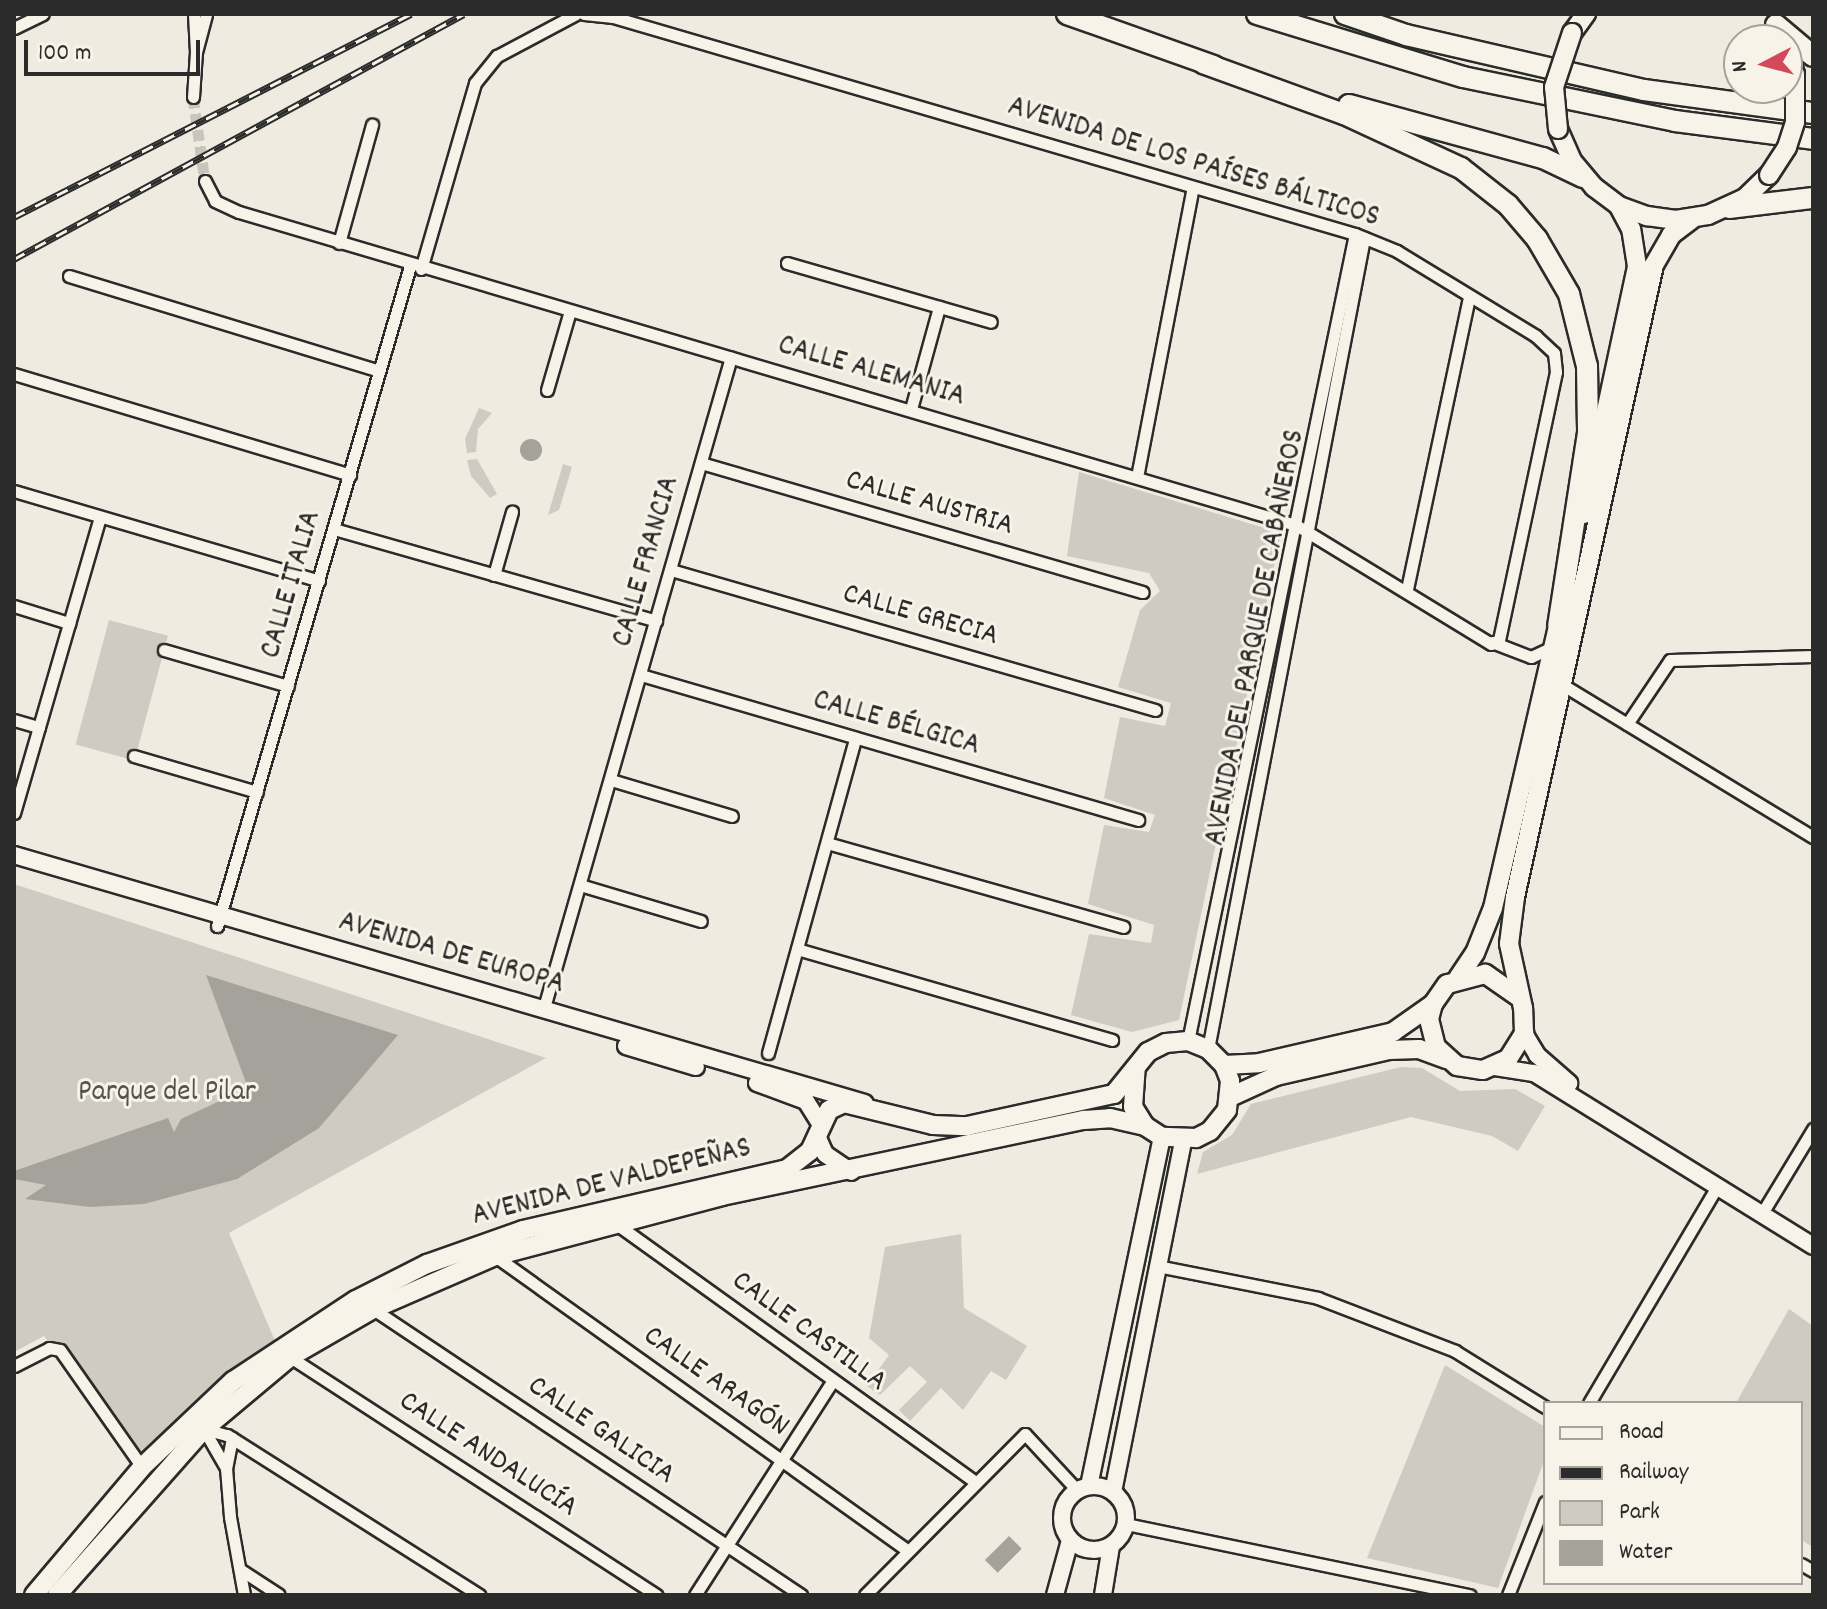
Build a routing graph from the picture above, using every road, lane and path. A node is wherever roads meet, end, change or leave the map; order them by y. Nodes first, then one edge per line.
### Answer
1 (43, 14) edge
2 (194, 14) edge
3 (206, 14) edge
4 (576, 14) edge
5 (584, 14) edge
6 (1067, 14) edge
7 (1257, 14) edge
8 (1345, 14) edge
9 (1586, 14) edge
10 (14, 28) edge
11 (196, 52) junction
12 (1203, 63) junction
13 (193, 97) tunnel mouth
14 (1795, 104) edge
15 (1813, 113) edge
16 (372, 125) dead end
17 (1813, 139) edge
18 (1583, 177) junction
19 (205, 181) tunnel mouth
20 (1193, 187) junction
21 (1813, 198) edge
22 (1619, 206) junction
23 (1729, 208) junction
24 (1692, 219) junction
25 (1359, 236) junction
26 (339, 243) junction
27 (787, 263) dead end
28 (415, 267) junction
29 (69, 276) dead end
30 (1469, 297) junction
31 (939, 307) junction
32 (570, 311) junction
33 (991, 322) dead end
34 (731, 357) junction
35 (379, 371) junction
36 (14, 374) edge
37 (547, 390) dead end
38 (911, 409) junction
39 (701, 463) junction
40 (350, 475) junction
41 (1137, 477) junction
42 (14, 491) edge
43 (512, 512) dead end
44 (100, 517) junction
45 (1300, 528) junction
46 (334, 529) junction
47 (671, 570) junction
48 (494, 575) junction
49 (319, 581) junction
50 (1407, 589) junction
51 (1143, 592) dead end
52 (14, 606) edge
53 (656, 621) junction
54 (69, 623) junction
55 (1556, 636) junction
56 (1495, 643) junction
57 (164, 650) dead end
58 (1813, 656) edge
59 (641, 675) junction
60 (1563, 685) junction
61 (288, 686) junction
62 (1155, 710) dead end
63 (14, 720) edge
64 (1627, 724) junction
65 (39, 727) junction
66 (855, 739) junction
67 (134, 756) dead end
68 (611, 780) junction
69 (257, 792) junction
70 (14, 813) edge
71 (732, 816) dead end
72 (1138, 820) dead end
73 (1813, 837) edge
74 (827, 843) junction
75 (14, 855) edge
76 (14, 867) edge
77 (580, 885) junction
78 (218, 921) junction
79 (701, 921) dead end
80 (1123, 927) dead end
81 (797, 949) junction
82 (1458, 978) junction
83 (1517, 996) junction
84 (1433, 1004) junction
85 (543, 1011) junction
86 (1524, 1033) junction
87 (1112, 1040) dead end
88 (1188, 1041) junction
89 (1208, 1049) junction
90 (768, 1053) dead end
91 (1446, 1059) junction
92 (1224, 1065) junction
93 (1495, 1067) junction
94 (1136, 1068) junction
95 (1230, 1097) junction
96 (872, 1107) junction
97 (1145, 1126) junction
98 (1813, 1129) edge
99 (819, 1131) junction
100 (1162, 1137) junction
101 (1183, 1141) junction
102 (852, 1172) junction
103 (1716, 1188) junction
104 (1764, 1210) junction
105 (615, 1223) junction
106 (1813, 1239) edge
107 (1813, 1246) edge
108 (495, 1256) junction
109 (1157, 1266) junction
110 (373, 1309) junction
111 (290, 1357) junction
112 (14, 1366) edge
113 (833, 1380) junction
114 (1590, 1401) edge
115 (1543, 1406) edge
116 (198, 1422) junction
117 (232, 1438) junction
118 (782, 1460) junction
119 (142, 1467) junction
120 (226, 1468) junction
121 (974, 1481) junction
122 (1083, 1488) junction
123 (1113, 1492) junction
124 (1543, 1507) edge
125 (1126, 1524) junction
126 (1070, 1540) junction
127 (726, 1546) junction
128 (1111, 1546) junction
129 (907, 1550) junction
130 (241, 1570) junction
131 (472, 1593) edge
132 (34, 1595) edge
133 (57, 1595) edge
134 (244, 1595) edge
135 (279, 1595) edge
136 (657, 1595) edge
137 (695, 1595) edge
138 (801, 1595) edge
139 (865, 1595) edge
140 (1055, 1595) edge
141 (1103, 1595) edge
142 (1470, 1595) edge
143 (1508, 1595) edge

1 - 10 street
2 - 11 street
3 - 11 street
4 - 28 street
5 - 20 street, AVENIDA DE LOS PAÍSES BÁLTICOS
6 - 12 highway
7 - 17 highway
8 - 15 highway
9 - 18 main road, bridge
11 - 13 street
12 - 18 highway
12 - 55 highway
14 - 23 main road, bridge
16 - 26 street
18 - 22 main road
19 - 26 street, CALLE ALEMANIA
20 - 25 street, AVENIDA DE LOS PAÍSES BÁLTICOS
20 - 41 street
21 - 23 highway
22 - 24 main road
22 - 55 main road
23 - 24 main road
24 - 60 main road
25 - 30 street, AVENIDA DE LOS PAÍSES BÁLTICOS
25 - 45 street, AVENIDA DEL PARQUE DE CABAÑEROS
26 - 28 street, CALLE ALEMANIA
27 - 31 street
28 - 32 street, CALLE ALEMANIA
28 - 35 street, CALLE ITALIA
29 - 35 street
30 - 50 street
30 - 56 street, AVENIDA DE LOS PAÍSES BÁLTICOS
31 - 33 street
31 - 38 street
32 - 34 street, CALLE ALEMANIA
32 - 37 street
34 - 38 street, CALLE ALEMANIA
34 - 39 street, CALLE FRANCIA
35 - 40 street, CALLE ITALIA
36 - 40 street
38 - 41 street, CALLE ALEMANIA
39 - 47 street, CALLE FRANCIA
39 - 51 street, CALLE AUSTRIA
40 - 46 street, CALLE ITALIA
41 - 45 street, CALLE ALEMANIA
42 - 44 street
43 - 48 street
44 - 49 street
44 - 54 street
45 - 50 street, CALLE ALEMANIA
45 - 88 street, AVENIDA DEL PARQUE DE CABAÑEROS
45 - 89 street, AVENIDA DEL PARQUE DE CABAÑEROS
46 - 48 street
46 - 49 street, CALLE ITALIA
47 - 53 street, CALLE FRANCIA
47 - 62 street, CALLE GRECIA
48 - 53 street
49 - 61 street, CALLE ITALIA
50 - 56 street, CALLE ALEMANIA
52 - 54 street
53 - 59 street, CALLE FRANCIA
54 - 65 street
55 - 56 street
55 - 82 main road
57 - 61 street
58 - 64 street
59 - 66 street, CALLE BÉLGICA
59 - 68 street, CALLE FRANCIA
60 - 64 street
60 - 83 main road
61 - 69 street, CALLE ITALIA
63 - 65 street
64 - 73 street
65 - 70 street
66 - 72 street, CALLE BÉLGICA
66 - 74 street
67 - 69 street
68 - 71 street
68 - 77 street, CALLE FRANCIA
69 - 78 street, CALLE ITALIA
74 - 80 street
74 - 81 street
75 - 78 main road, AVENIDA DE EUROPA
76 - 78 main road, AVENIDA DE EUROPA
77 - 79 street
77 - 85 street, CALLE FRANCIA
78 - 85 main road, AVENIDA DE EUROPA
78 - 99 main road, AVENIDA DE EUROPA
81 - 87 street
81 - 90 street
82 - 83 main road
82 - 84 main road
83 - 86 main road
84 - 91 main road
84 - 92 main road
85 - 96 main road, AVENIDA DE EUROPA
86 - 93 main road
86 - 104 main road
88 - 89 main road
88 - 94 main road
89 - 92 main road
91 - 93 main road
91 - 95 main road
92 - 95 main road
93 - 103 main road
94 - 96 main road, AVENIDA DE VALDEPEÑAS
94 - 97 main road
95 - 101 main road
96 - 99 main road, AVENIDA DE VALDEPEÑAS
97 - 100 main road
97 - 102 main road, AVENIDA DE VALDEPEÑAS
98 - 104 street
99 - 102 main road, AVENIDA DE EUROPA
99 - 116 main road, AVENIDA DE VALDEPEÑAS
100 - 101 main road
100 - 122 main road
101 - 109 main road
102 - 105 main road, AVENIDA DE VALDEPEÑAS
103 - 107 main road
103 - 114 street
104 - 106 main road
105 - 108 main road, AVENIDA DE VALDEPEÑAS
105 - 113 street, CALLE CASTILLA
108 - 110 main road, AVENIDA DE VALDEPEÑAS
108 - 118 street, CALLE ARAGÓN
109 - 115 street
109 - 123 main road
110 - 111 main road, AVENIDA DE VALDEPEÑAS
110 - 127 street, CALLE GALICIA
111 - 116 main road, AVENIDA DE VALDEPEÑAS
111 - 136 street, CALLE ANDALUCÍA
112 - 119 street
113 - 118 street
113 - 121 street, CALLE CASTILLA
116 - 117 street
116 - 119 main road, AVENIDA DE VALDEPEÑAS
116 - 120 street
116 - 133 main road, AVENIDA DE VALDEPEÑAS
117 - 120 street
117 - 131 street
118 - 127 street
118 - 129 street, CALLE ARAGÓN
119 - 132 main road, AVENIDA DE VALDEPEÑAS
120 - 130 street
121 - 122 street
121 - 129 street
122 - 123 main road
122 - 126 main road
123 - 125 main road
124 - 143 street
125 - 128 main road
125 - 142 street
126 - 128 main road
126 - 140 main road
127 - 137 street
127 - 138 street, CALLE GALICIA
128 - 141 main road
129 - 139 street
130 - 134 street
130 - 135 street

